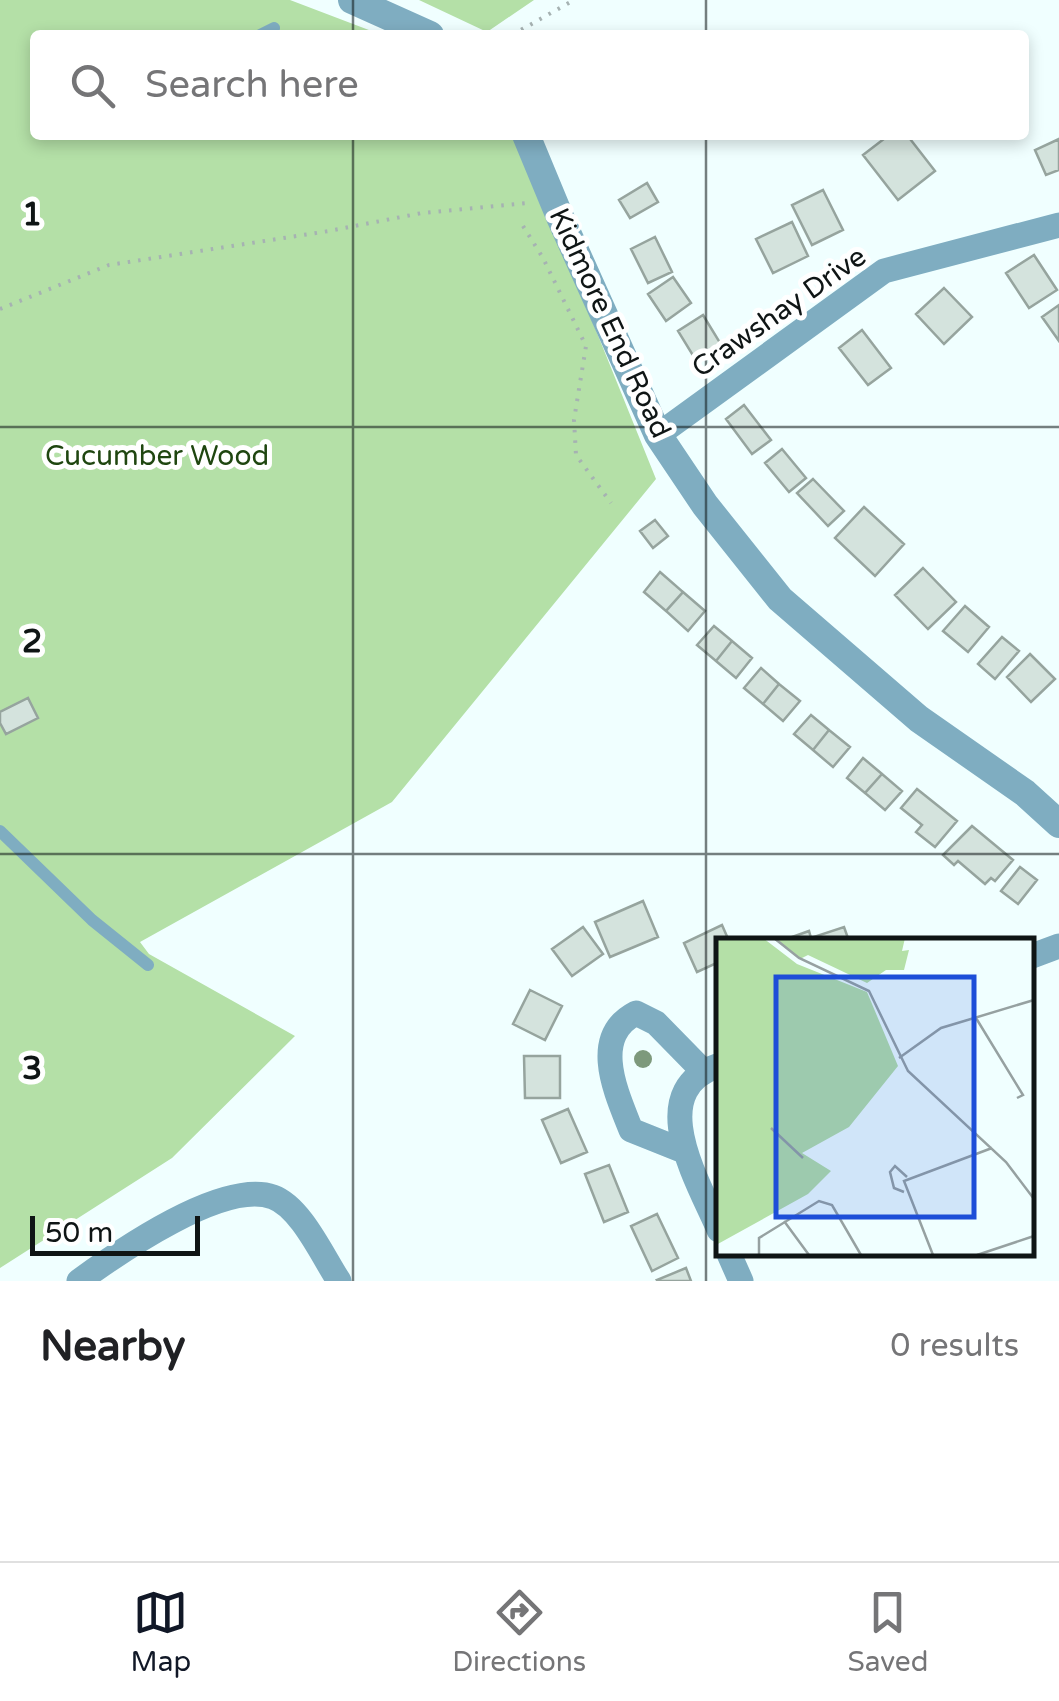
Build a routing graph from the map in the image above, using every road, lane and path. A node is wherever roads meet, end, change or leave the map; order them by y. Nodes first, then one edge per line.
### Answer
1 (352, 0) edge
2 (574, 0) edge
3 (274, 28) dead end
4 (270, 30) edge
5 (419, 30) edge
6 (521, 30) edge
7 (528, 140) edge
8 (553, 200) junction
9 (1059, 225) edge
10 (522, 226) dead end
11 (0, 309) edge
12 (658, 436) junction
13 (611, 503) dead end
14 (1059, 824) edge
15 (0, 831) edge
16 (1059, 946) edge
17 (1034, 955) edge
18 (148, 965) dead end
19 (711, 1068) edge
20 (686, 1152) junction
21 (716, 1223) edge
22 (730, 1256) edge
23 (79, 1281) edge
24 (339, 1281) edge
25 (740, 1281) edge

1 - 5 street
2 - 6 path
3 - 4 lane
7 - 8 street, Kidmore End Road
8 - 11 path
8 - 12 street, Kidmore End Road
9 - 12 street, Crawshay Drive
10 - 13 path
12 - 14 street, Kidmore End Road
15 - 18 lane
16 - 17 street
19 - 20 street
19 - 20 street
20 - 21 street
22 - 25 street
23 - 24 street

